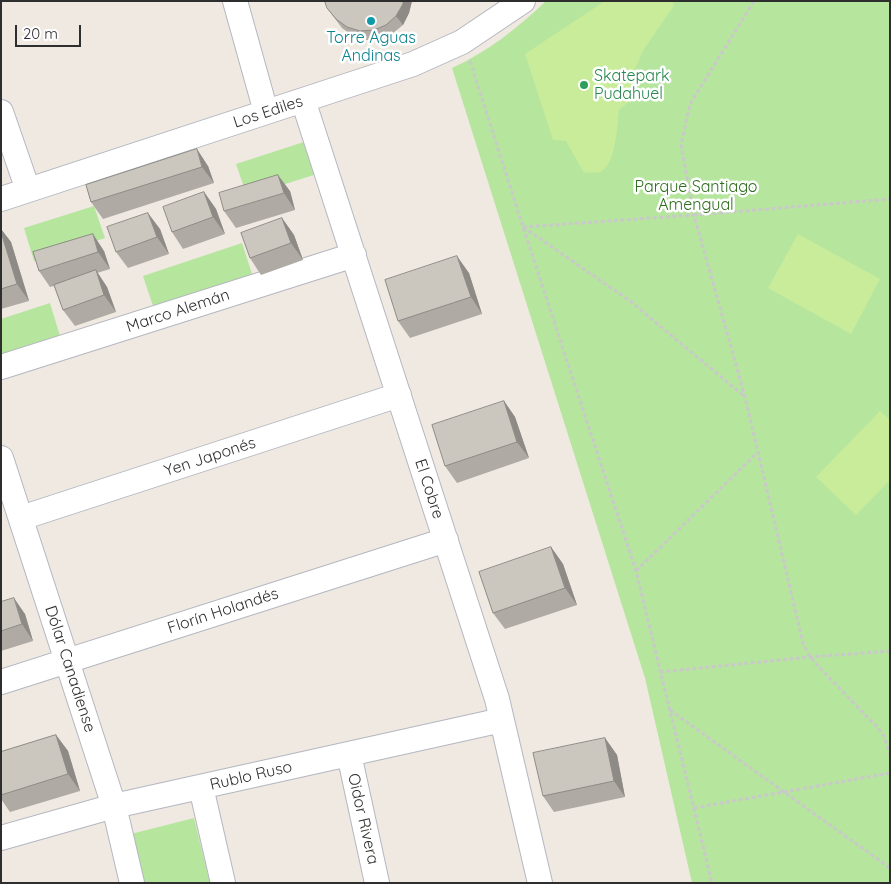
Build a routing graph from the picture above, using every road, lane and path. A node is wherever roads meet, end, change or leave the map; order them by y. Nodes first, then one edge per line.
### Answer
1 (235, 1) edge
2 (523, 1) edge
3 (754, 1) edge
4 (462, 42) junction
5 (303, 100) junction
6 (1, 112) edge
7 (266, 112) junction
8 (28, 190) junction
9 (1, 199) edge
10 (890, 200) edge
11 (694, 215) junction
12 (522, 227) junction
13 (354, 256) junction
14 (1, 367) edge
15 (399, 395) junction
16 (745, 397) junction
17 (758, 452) junction
18 (1, 458) edge
19 (21, 518) junction
20 (446, 540) junction
21 (636, 571) junction
22 (890, 651) edge
23 (810, 657) junction
24 (67, 661) junction
25 (660, 672) junction
26 (1, 682) edge
27 (670, 710) junction
28 (502, 720) junction
29 (348, 754) junction
30 (890, 754) edge
31 (890, 773) edge
32 (201, 787) junction
33 (784, 792) junction
34 (114, 806) junction
35 (694, 808) junction
36 (1, 838) edge
37 (890, 868) edge
38 (132, 883) edge
39 (223, 883) edge
40 (378, 883) edge
41 (540, 883) edge
42 (712, 883) edge

1 - 7 street
2 - 4 street, Los Ediles
3 - 11 path
4 - 5 street, Los Ediles
4 - 12 path
5 - 7 street, Los Ediles
5 - 13 street, El Cobre
6 - 8 street
7 - 8 street, Los Ediles
8 - 9 street, Los Ediles
10 - 11 path
11 - 12 path
11 - 16 path
12 - 16 path
12 - 21 path
13 - 14 street, Marco Alemán
13 - 15 street, El Cobre
15 - 19 street, Yen Japonés
15 - 20 street, El Cobre
16 - 17 path
17 - 21 path
17 - 23 path
18 - 19 street, Dólar Canadiense
19 - 24 street, Dólar Canadiense
20 - 24 street, Florín Holandés
20 - 28 street, El Cobre
21 - 25 path
22 - 23 path
23 - 25 path
23 - 30 path
24 - 26 street, Florín Holandés
24 - 34 street, Dólar Canadiense
25 - 27 path
27 - 33 path
27 - 35 path
28 - 29 street, Rublo Ruso
28 - 41 street, El Cobre
29 - 32 street, Rublo Ruso
29 - 40 street, Oidor Rivera
31 - 33 path
32 - 34 street, Rublo Ruso
32 - 39 street
33 - 35 path
33 - 37 path
34 - 36 street, Rublo Ruso
34 - 38 street, Dólar Canadiense
35 - 42 path

